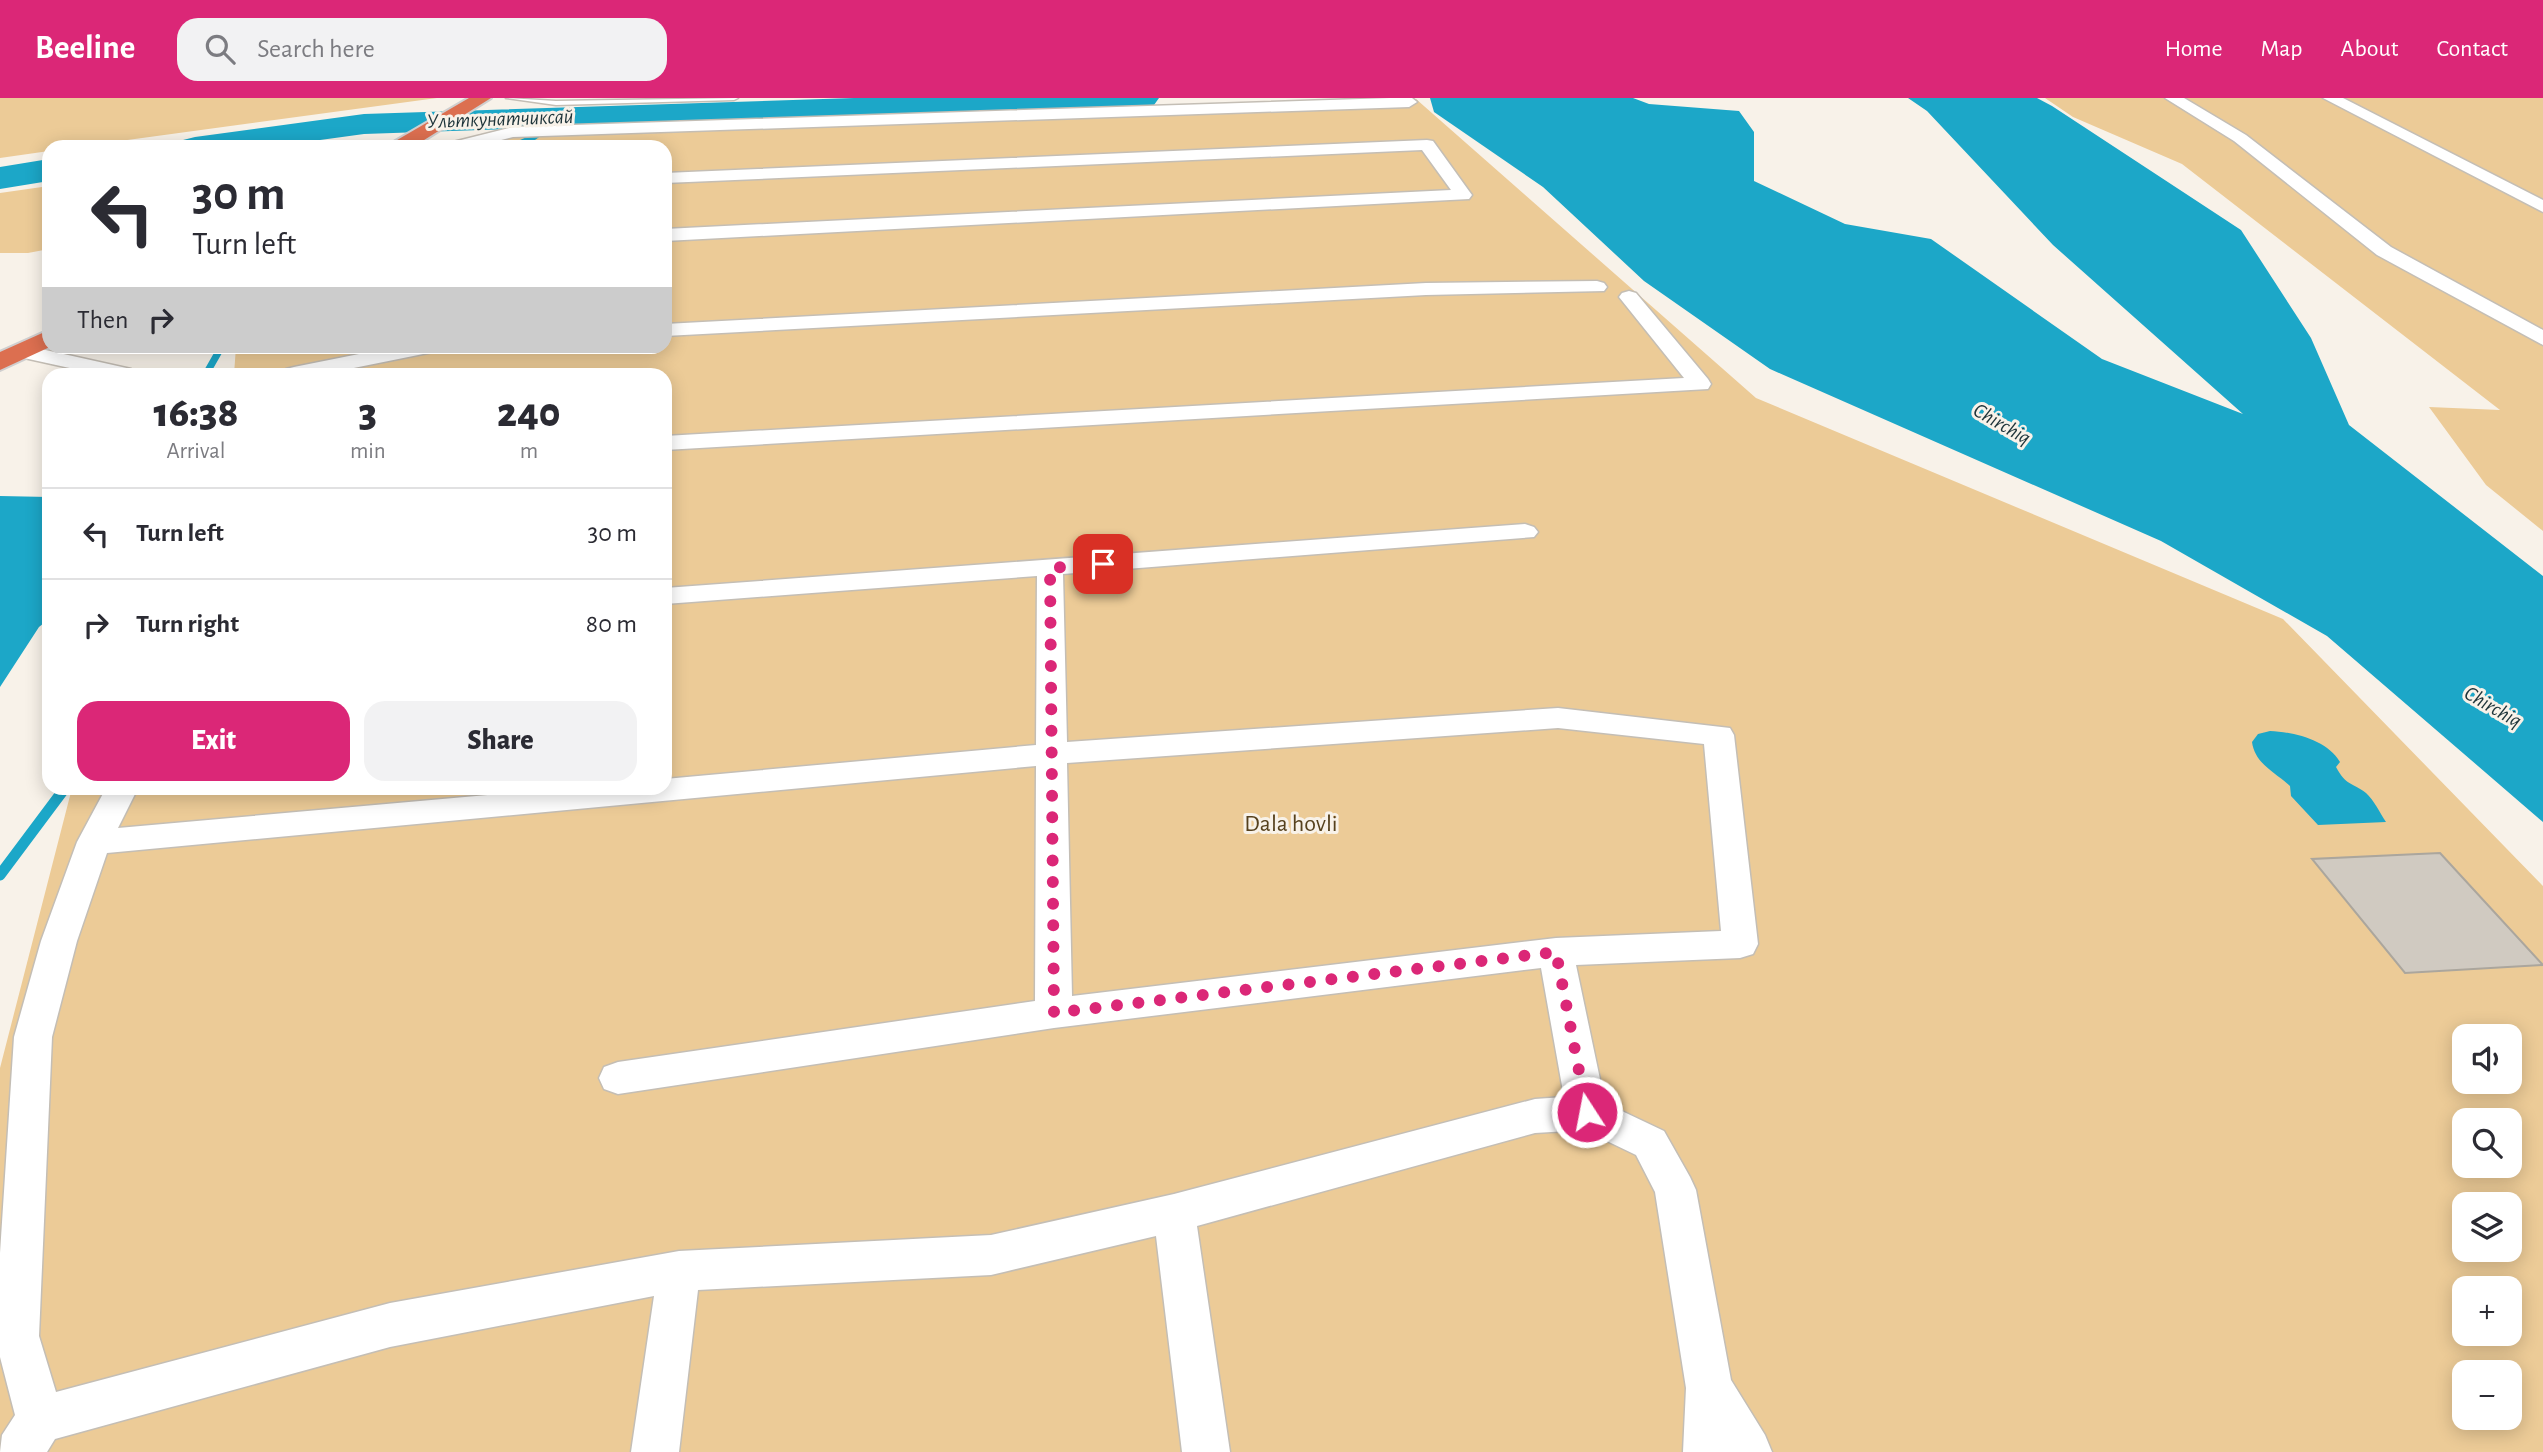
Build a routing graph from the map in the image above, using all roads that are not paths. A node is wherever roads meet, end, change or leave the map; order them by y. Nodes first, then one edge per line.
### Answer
1 (482, 98) edge
2 (510, 98) edge
3 (734, 98) edge
4 (2173, 98) edge
5 (2331, 98) edge
6 (1409, 102) dead end
7 (411, 140) edge
8 (440, 140) edge
9 (482, 140) edge
10 (672, 178) edge
11 (2543, 207) edge
12 (672, 234) edge
13 (1597, 288) dead end
14 (1629, 297) dead end
15 (42, 325) edge
16 (672, 330) edge
17 (2543, 339) edge
18 (42, 340) edge
19 (8, 352) edge
20 (381, 354) edge
21 (92, 368) edge
22 (289, 368) edge
23 (672, 443) edge
24 (1525, 532) dead end
25 (1050, 568) junction
26 (672, 595) edge
27 (1051, 754) junction
28 (672, 789) edge
29 (118, 795) edge
30 (605, 795) edge
31 (94, 842) junction
32 (1556, 952) junction
33 (1054, 1013) junction
34 (618, 1078) dead end
35 (1587, 1112) junction
36 (1174, 1213) junction
37 (679, 1272) junction
38 (1709, 1388) junction
39 (30, 1436) edge
40 (655, 1452) edge
41 (1206, 1452) edge
42 (1707, 1452) edge
43 (1748, 1452) edge

1 - 7 highway
2 - 3 lane
2 - 8 highway
4 - 17 street
5 - 11 street
6 - 9 street
10 - 12 street
13 - 16 street
14 - 23 street
15 - 19 highway
18 - 19 highway
19 - 21 street
20 - 22 street
24 - 25 street
25 - 26 street
25 - 27 street
27 - 28 street
27 - 32 street
27 - 33 street
29 - 31 street
30 - 31 street
31 - 39 street
32 - 33 street
32 - 35 street
33 - 34 street
35 - 36 street
35 - 38 street
36 - 37 street
36 - 41 street
37 - 39 street
37 - 40 street
38 - 42 street
38 - 43 street

